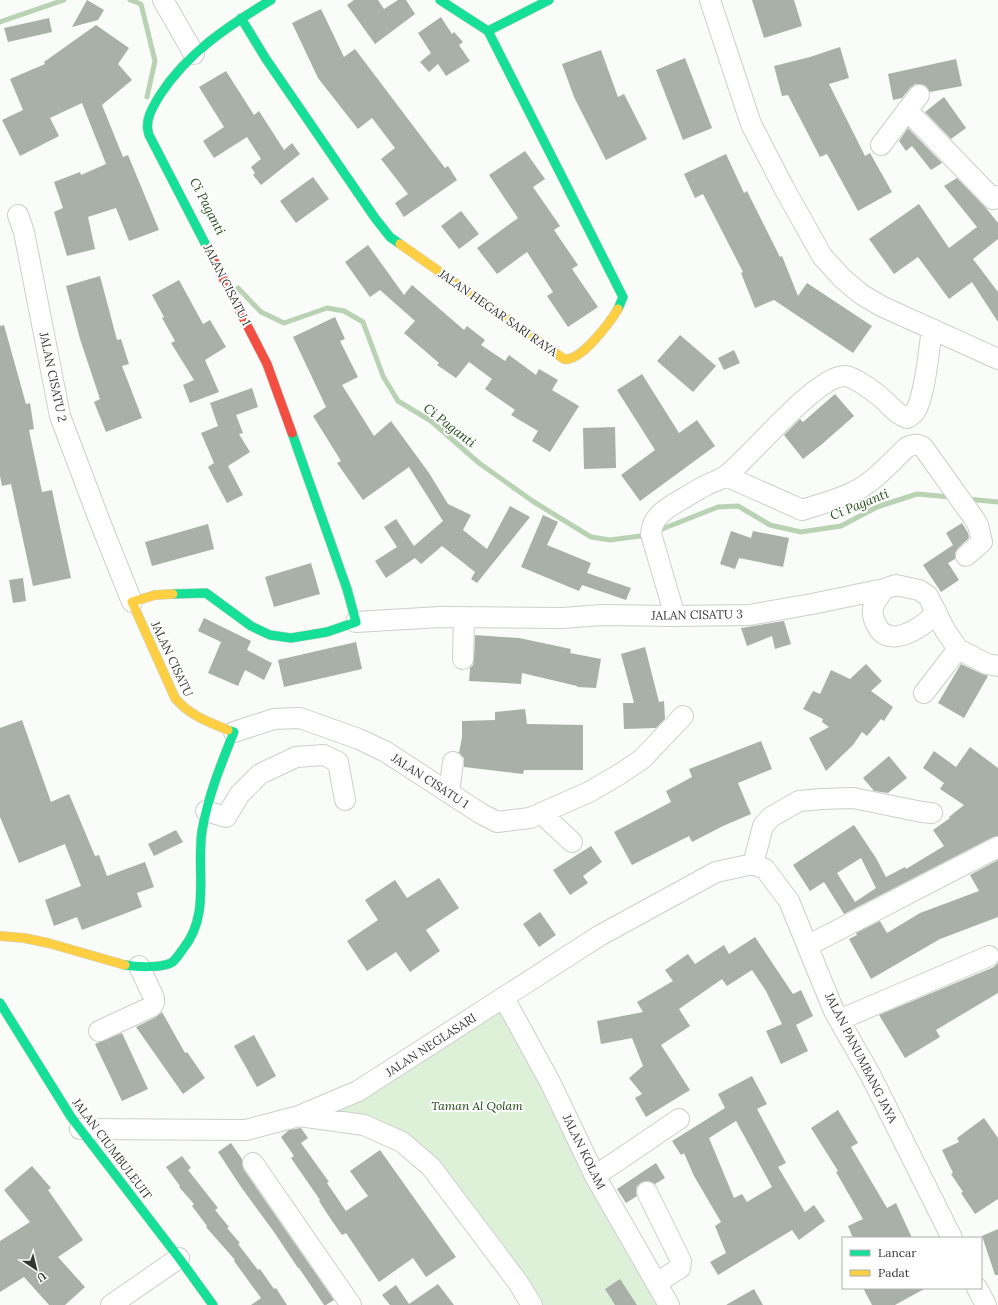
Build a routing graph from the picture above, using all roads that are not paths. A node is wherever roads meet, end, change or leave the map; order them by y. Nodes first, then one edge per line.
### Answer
1 (163, 0) edge
2 (272, 0) edge
3 (440, 0) edge
4 (549, 0) edge
5 (710, 0) edge
6 (241, 18) junction
7 (488, 31) junction
8 (194, 54) junction
9 (919, 95) dead end
10 (906, 110) junction
11 (881, 145) dead end
12 (996, 200) edge
13 (18, 215) dead end
14 (932, 329) junction
15 (998, 359) edge
16 (726, 476) junction
17 (966, 556) dead end
18 (884, 589) junction
19 (132, 602) junction
20 (936, 611) junction
21 (675, 616) junction
22 (464, 617) junction
23 (356, 622) junction
24 (958, 649) junction
25 (463, 659) dead end
26 (998, 666) edge
27 (924, 693) dead end
28 (683, 716) dead end
29 (234, 732) junction
30 (453, 762) dead end
31 (449, 793) junction
32 (345, 800) dead end
33 (206, 812) junction
34 (541, 813) junction
35 (932, 813) dead end
36 (572, 842) dead end
37 (998, 847) edge
38 (753, 864) junction
39 (0, 936) edge
40 (807, 946) junction
41 (989, 956) dead end
42 (139, 966) junction
43 (504, 998) junction
44 (0, 1003) edge
45 (839, 1020) junction
46 (99, 1031) dead end
47 (299, 1116) junction
48 (679, 1118) dead end
49 (80, 1129) junction
50 (253, 1163) dead end
51 (595, 1176) junction
52 (647, 1192) dead end
53 (951, 1237) edge
54 (179, 1258) junction
55 (656, 1283) junction
56 (978, 1289) edge
57 (111, 1305) edge
58 (213, 1305) edge
59 (351, 1305) edge
60 (532, 1305) edge
61 (668, 1305) edge
62 (986, 1305) edge

1 - 8 street
2 - 6 street, JALAN CISATU 1
3 - 7 street
4 - 7 street
5 - 14 street
6 - 7 street, JALAN HEGAR SARI RAYA
6 - 8 street, JALAN CISATU 1
8 - 23 street, JALAN CISATU 1
9 - 10 street
10 - 11 street
10 - 12 street
13 - 19 street, JALAN CISATU 2
14 - 15 street
14 - 16 street
16 - 17 street
16 - 21 street
18 - 20 street, JALAN CISATU 3
18 - 20 street
18 - 21 street, JALAN CISATU 3
19 - 23 street
19 - 29 street, JALAN CISATU
20 - 24 street, JALAN CISATU 3
21 - 22 street, JALAN CISATU 3
22 - 23 street, JALAN CISATU 3
22 - 25 street
24 - 26 street, JALAN CISATU 3
24 - 27 street
28 - 34 street, JALAN CISATU 1
29 - 31 street, JALAN CISATU 1
29 - 33 street
30 - 31 street
31 - 34 street, JALAN CISATU 1
32 - 33 street
33 - 42 street
34 - 36 street
35 - 38 street
37 - 40 street
38 - 40 street, JALAN PANUMBANG JAYA
38 - 43 street, JALAN NEGLASARI
39 - 42 street
40 - 45 street, JALAN PANUMBANG JAYA
41 - 45 street
42 - 46 street
43 - 47 street, JALAN NEGLASARI
43 - 51 street, JALAN KOLAM
44 - 49 street, JALAN CIUMBULEUIT
45 - 53 street, JALAN PANUMBANG JAYA
47 - 49 street, JALAN NEGLASARI
47 - 60 street
48 - 51 street
49 - 54 street, JALAN CIUMBULEUIT
50 - 59 street
51 - 55 street, JALAN KOLAM
52 - 55 street
54 - 57 street
54 - 58 street, JALAN CIUMBULEUIT
55 - 61 street, JALAN KOLAM
56 - 62 street

